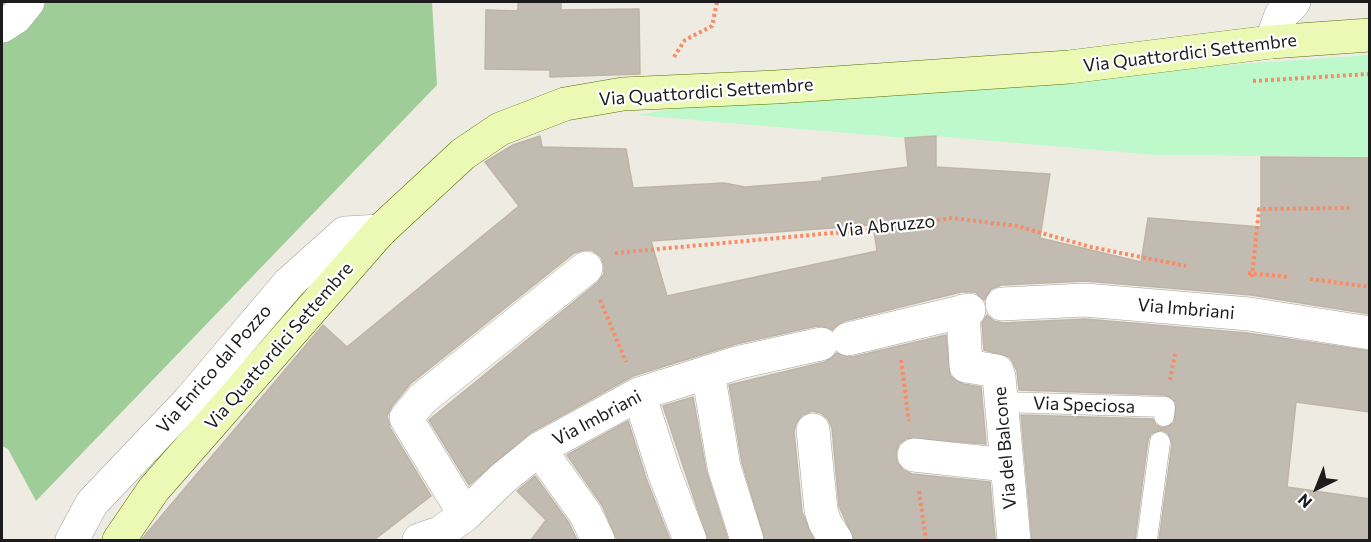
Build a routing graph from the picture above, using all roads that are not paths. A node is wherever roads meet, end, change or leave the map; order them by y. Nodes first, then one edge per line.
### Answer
1 (28, 2) edge
2 (1294, 2) edge
3 (2, 26) edge
4 (1370, 35) edge
5 (1271, 42) junction
6 (380, 231) junction
7 (583, 262) road end
8 (1002, 304) dead end
9 (966, 310) joint
10 (1370, 333) edge
11 (708, 372) junction
12 (639, 394) junction
13 (1003, 402) junction
14 (1165, 412) dead end
15 (813, 430) dead end
16 (913, 442) road end
17 (1160, 442) dead end
18 (539, 449) junction
19 (1006, 465) junction
20 (465, 515) junction
21 (72, 540) edge
22 (119, 540) edge
23 (419, 540) edge
24 (598, 540) edge
25 (690, 540) edge
26 (747, 540) edge
27 (836, 540) edge
28 (1014, 540) edge
29 (1147, 540) edge

1 - 3 street
2 - 5 street
4 - 5 main road, Via Quattordici Settembre
5 - 6 main road, Via Quattordici Settembre
6 - 21 street, Via Enrico dal Pozzo
6 - 22 main road, Via Quattordici Settembre
7 - 20 street
8 - 10 street, Via Imbriani
9 - 11 street, Via Imbriani
9 - 13 street, Via del Balcone
11 - 12 street, Via Imbriani
11 - 26 street
12 - 18 street, Via Imbriani
12 - 25 street
13 - 14 lane, Via Speciosa
13 - 19 street, Via del Balcone
15 - 27 street
16 - 19 street
17 - 29 lane
18 - 20 street, Via Imbriani
18 - 24 street
19 - 28 street, Via del Balcone
20 - 23 street, Via Imbriani

